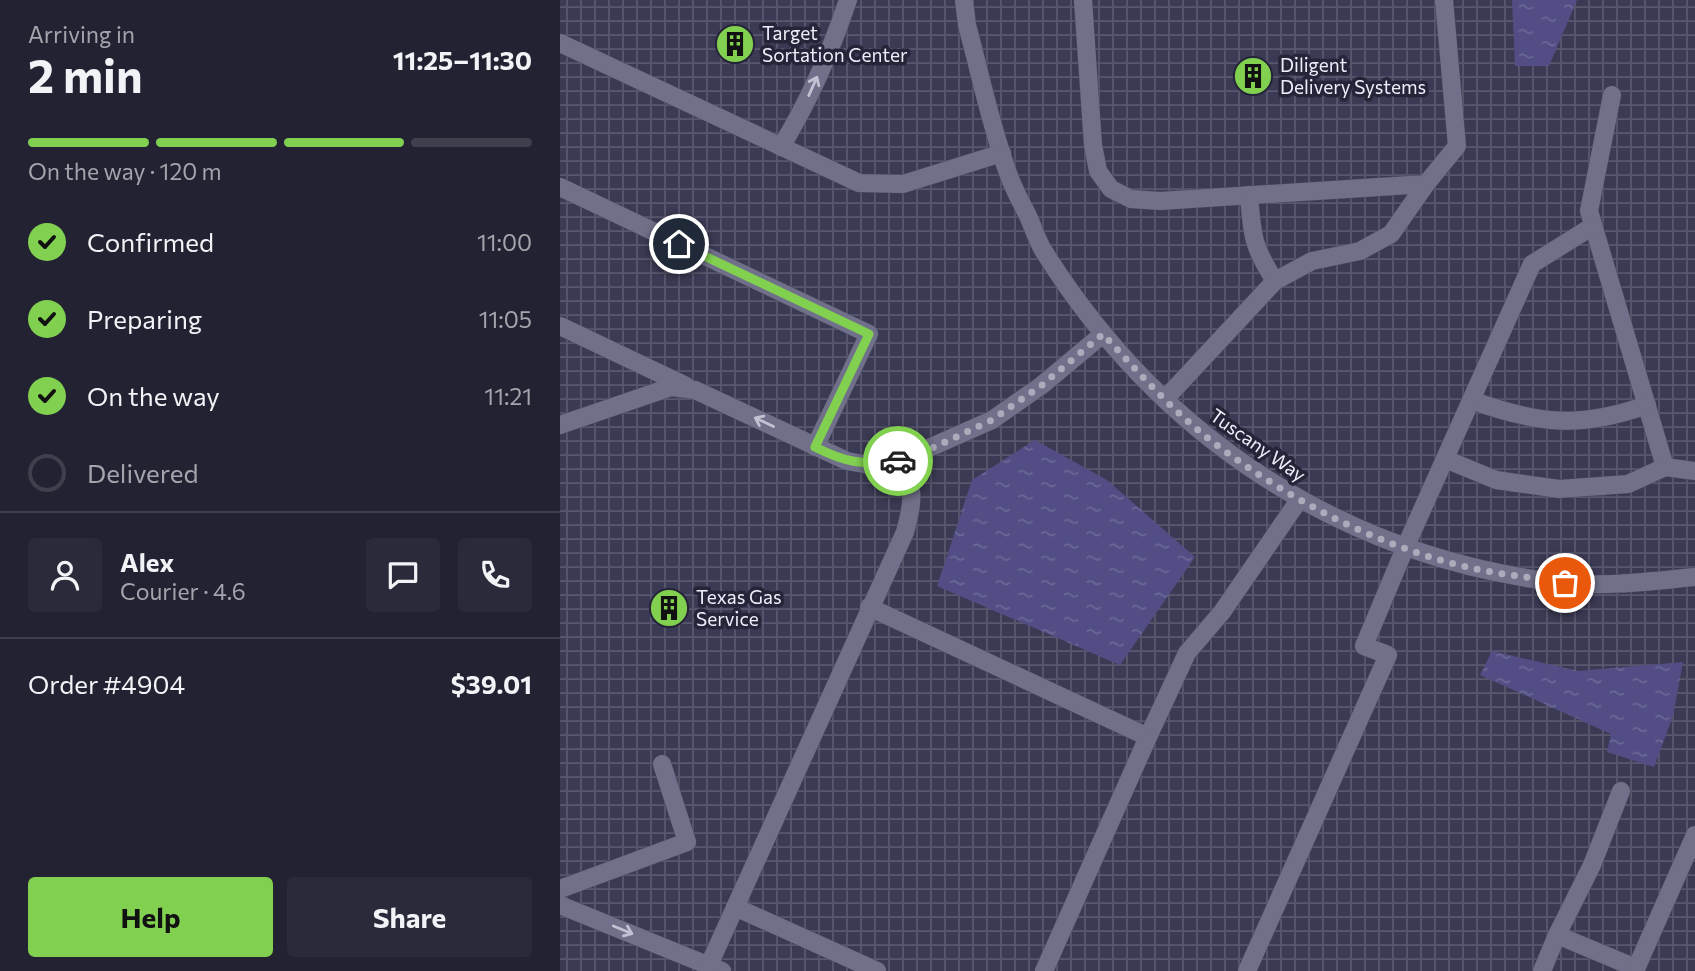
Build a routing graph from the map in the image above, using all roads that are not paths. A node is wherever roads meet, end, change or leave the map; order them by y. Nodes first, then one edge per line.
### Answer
1 (848, 0) edge
2 (964, 0) edge
3 (1083, 0) edge
4 (1444, 0) edge
5 (560, 43) edge
6 (1612, 95) dead end
7 (781, 146) junction
8 (1002, 153) junction
9 (1426, 184) junction
10 (560, 187) edge
11 (1249, 195) junction
12 (1593, 226) junction
13 (1275, 281) junction
14 (560, 326) edge
15 (1103, 334) junction
16 (695, 390) junction
17 (1165, 399) junction
18 (1471, 400) junction
19 (1647, 405) junction
20 (560, 425) edge
21 (820, 449) junction
22 (1445, 459) junction
23 (902, 460) junction
24 (1665, 467) junction
25 (1695, 471) edge
26 (1299, 500) junction
27 (1405, 548) junction
28 (1695, 577) edge
29 (869, 607) junction
30 (1149, 737) junction
31 (662, 764) dead end
32 (1621, 790) dead end
33 (1695, 835) edge
34 (560, 889) edge
35 (560, 905) edge
36 (735, 907) junction
37 (1557, 936) junction
38 (716, 968) edge
39 (1635, 970) edge
40 (877, 971) edge
41 (1044, 971) edge
42 (1247, 971) edge
43 (1542, 971) edge

7 -> 1 street
2 - 8 street, Tuscany Way
3 - 11 street
4 - 9 street
5 - 7 street
6 - 12 street
7 - 8 street
8 - 15 street, Tuscany Way
9 - 11 street
9 - 13 street
10 - 21 street
11 - 13 street
12 - 18 street
12 - 19 street
13 - 17 street
14 - 16 street
15 - 17 street, Tuscany Way
15 - 23 street
16 - 20 street
21 -> 16 street
17 - 26 street, Tuscany Way
18 - 19 street
18 - 22 street
19 - 24 street
21 - 23 street
22 - 24 street
22 - 27 street
23 - 29 street
24 - 25 street
26 - 27 street, Tuscany Way
26 - 30 street
27 - 28 street, Tuscany Way
27 - 42 street
29 - 30 street
29 - 36 street
30 - 41 street
31 - 34 street
32 - 37 street
33 - 39 street
35 -> 38 street
36 - 38 street
36 - 40 street
37 - 39 street
37 - 43 street

